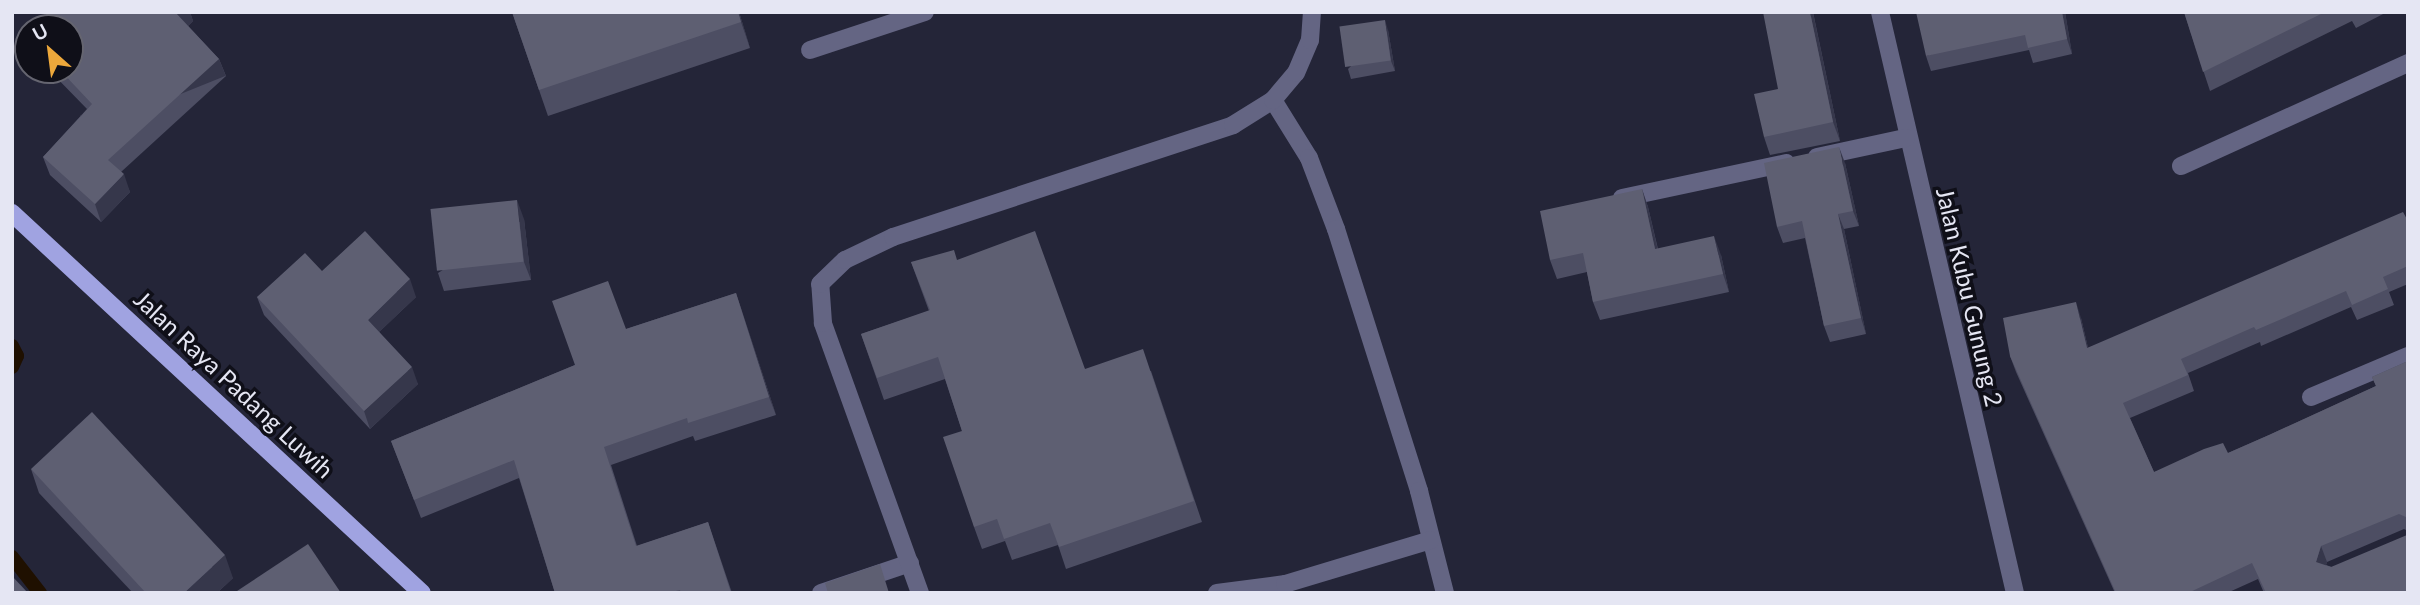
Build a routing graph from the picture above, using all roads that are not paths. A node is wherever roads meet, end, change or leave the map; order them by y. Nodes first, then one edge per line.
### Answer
1 (925, 12) edge
2 (1312, 12) edge
3 (1880, 12) edge
4 (810, 50) dead end
5 (2408, 63) edge
6 (1273, 100) junction
7 (1906, 138) junction
8 (2181, 166) dead end
9 (1597, 204) edge
10 (12, 213) edge
11 (2408, 356) edge
12 (2311, 397) dead end
13 (1431, 540) junction
14 (910, 563) junction
15 (422, 593) edge
16 (821, 593) edge
17 (920, 593) edge
18 (1217, 593) edge
19 (1445, 593) edge
20 (2015, 593) edge

1 - 4 street
2 - 6 street
3 - 7 street, Jalan Kubu Gunung 2
5 - 8 street
6 - 13 street
6 - 14 street
7 - 9 street
7 - 20 street, Jalan Kubu Gunung 2
10 - 15 main road, Jalan Raya Padang Luwih
11 - 12 street
13 - 18 street
13 - 19 street
14 - 16 street
14 - 17 street

